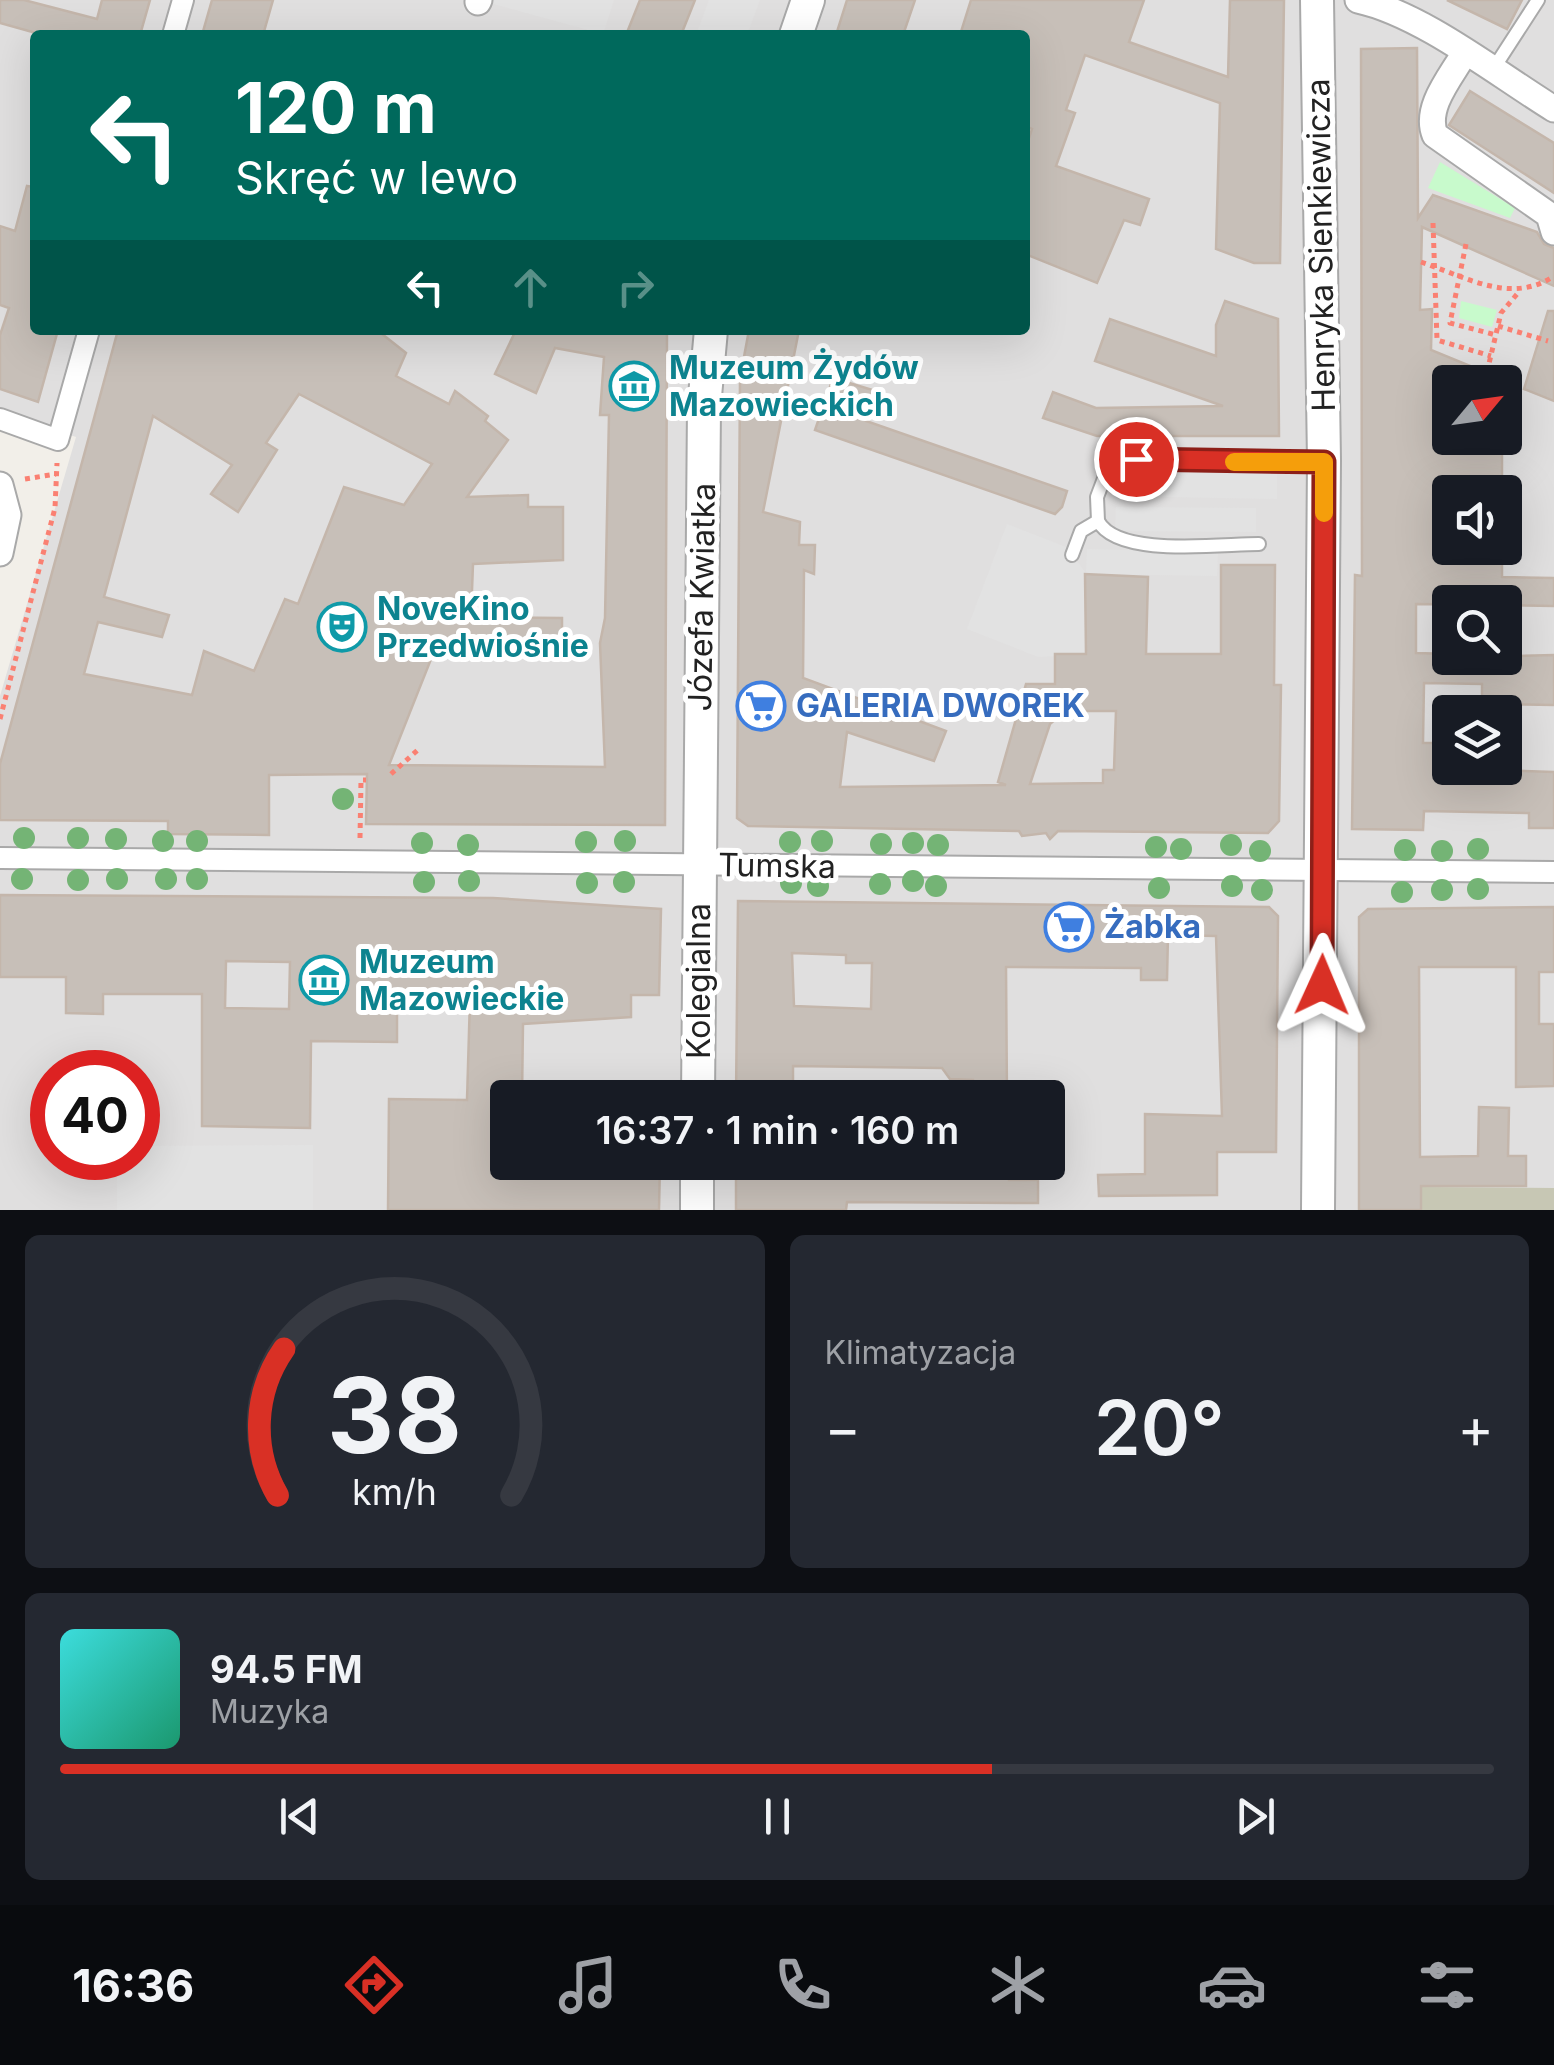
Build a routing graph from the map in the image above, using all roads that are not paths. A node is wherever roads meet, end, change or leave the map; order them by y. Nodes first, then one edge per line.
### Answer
1 (183, 0) edge
2 (808, 0) edge
3 (1317, 0) edge
4 (1358, 0) edge
5 (1538, 0) edge
6 (1413, 10) edge
7 (174, 30) edge
8 (798, 30) edge
9 (1464, 54) junction
10 (1492, 72) junction
11 (1554, 109) edge
12 (1554, 232) edge
13 (88, 335) edge
14 (711, 335) edge
15 (0, 419) edge
16 (1324, 462) junction
17 (0, 485) edge
18 (1098, 521) junction
19 (1259, 544) dead end
20 (0, 553) edge
21 (1072, 554) dead end
22 (0, 858) edge
23 (700, 864) junction
24 (1324, 872) junction
25 (1554, 872) edge
26 (698, 1080) edge
27 (698, 1180) edge
28 (697, 1210) edge
29 (1318, 1210) edge

1 - 7 street
2 - 8 street
3 - 16 street, Henryka Sienkiewicza
4 - 6 street
5 - 10 lane
6 - 9 street
9 - 10 street
9 - 12 street
10 - 11 street
13 - 15 street
14 - 23 street, Józefa Kwiatka
16 - 18 lane
16 - 24 street, Henryka Sienkiewicza
17 - 20 street
18 - 19 lane
18 - 21 lane
22 - 23 street, Tumska
23 - 24 street, Tumska
23 - 26 street, Kolegialna
24 - 25 street, Tumska
24 - 29 street, Henryka Sienkiewicza
27 - 28 street

